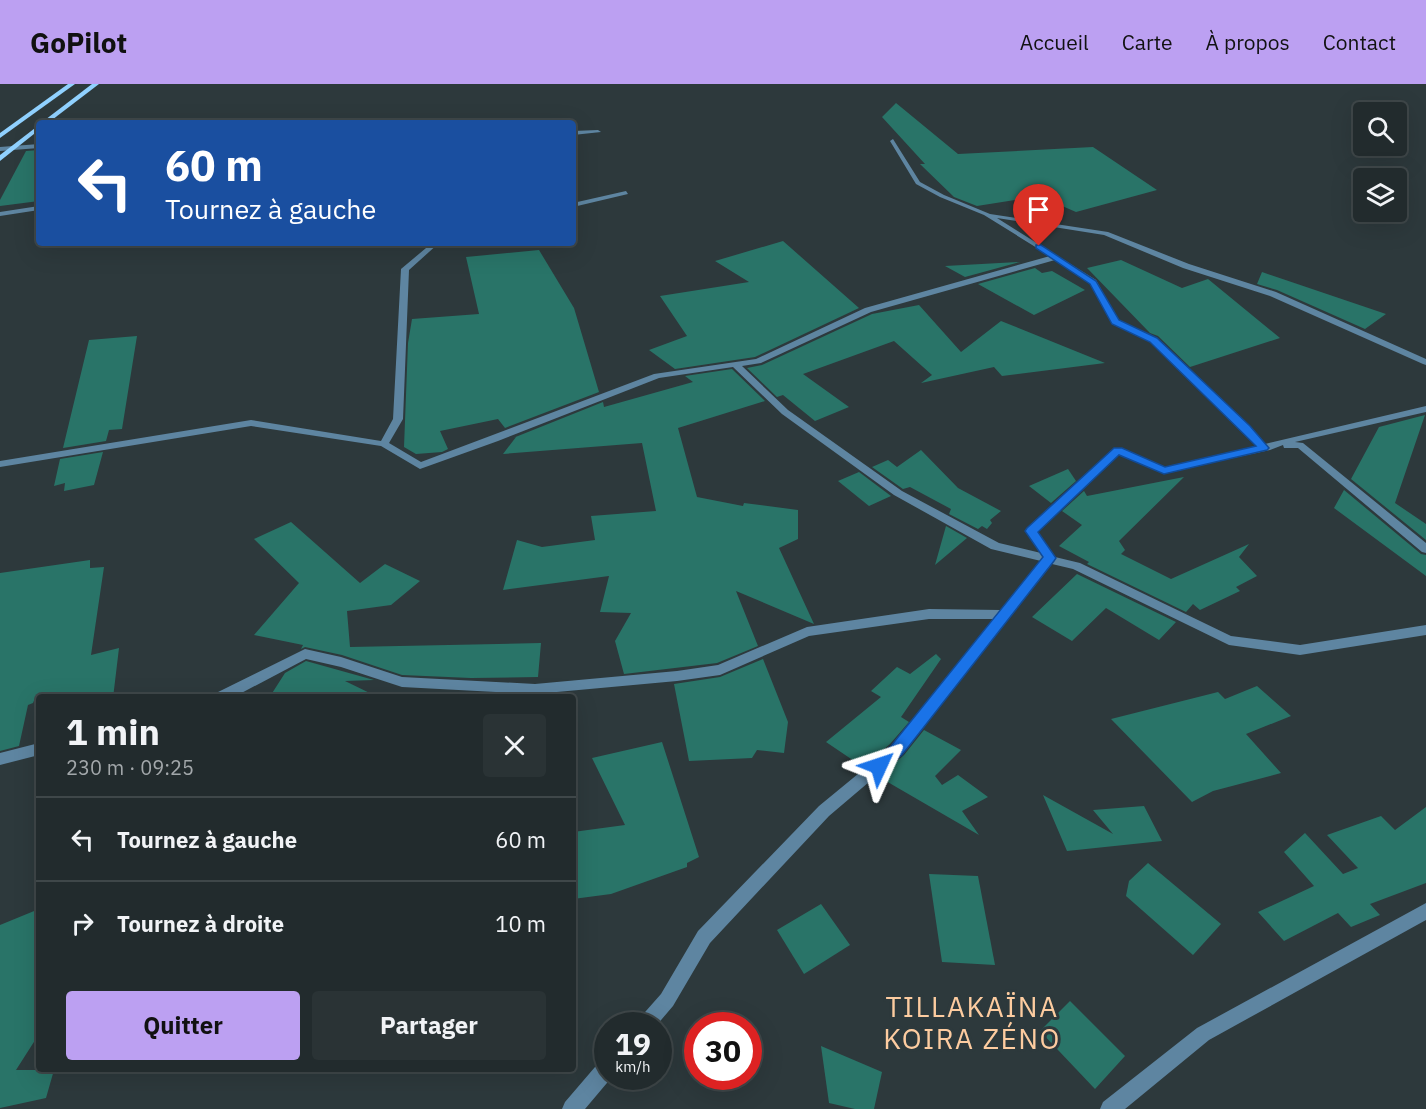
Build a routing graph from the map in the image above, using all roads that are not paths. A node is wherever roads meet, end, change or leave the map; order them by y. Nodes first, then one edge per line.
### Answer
1 (72, 84) edge
2 (96, 84) edge
3 (48, 120) edge
4 (36, 129) edge
5 (598, 132) dead end
6 (576, 133) edge
7 (0, 136) edge
8 (893, 141) dead end
9 (36, 146) edge
10 (13, 148) junction
11 (0, 149) edge
12 (0, 159) edge
13 (626, 193) dead end
14 (576, 205) edge
15 (36, 208) edge
16 (0, 214) edge
17 (986, 214) junction
18 (432, 246) edge
19 (1056, 257) junction
20 (1426, 362) edge
21 (735, 364) junction
22 (1426, 409) edge
23 (384, 444) junction
24 (1263, 448) junction
25 (0, 464) edge
26 (1426, 549) edge
27 (1050, 558) junction
28 (1006, 615) junction
29 (1426, 630) edge
30 (227, 694) edge
31 (36, 750) edge
32 (0, 759) edge
33 (1426, 911) edge
34 (656, 1012) edge
35 (594, 1083) edge
36 (572, 1109) edge
37 (1110, 1109) edge

1 - 7 main road
2 - 3 main road
4 - 10 main road
5 - 6 street
8 - 17 street
9 - 10 street
10 - 11 street
10 - 12 main road
13 - 14 street
15 - 16 street
17 - 19 street
17 - 20 street
18 - 23 street
19 - 21 street
19 - 24 street
21 - 23 street
21 - 27 street
22 - 24 street
23 - 25 street
24 - 26 street
24 - 27 street
27 - 28 street
27 - 29 street
28 - 30 street
28 - 34 street
31 - 32 street
33 - 37 street
35 - 36 street

